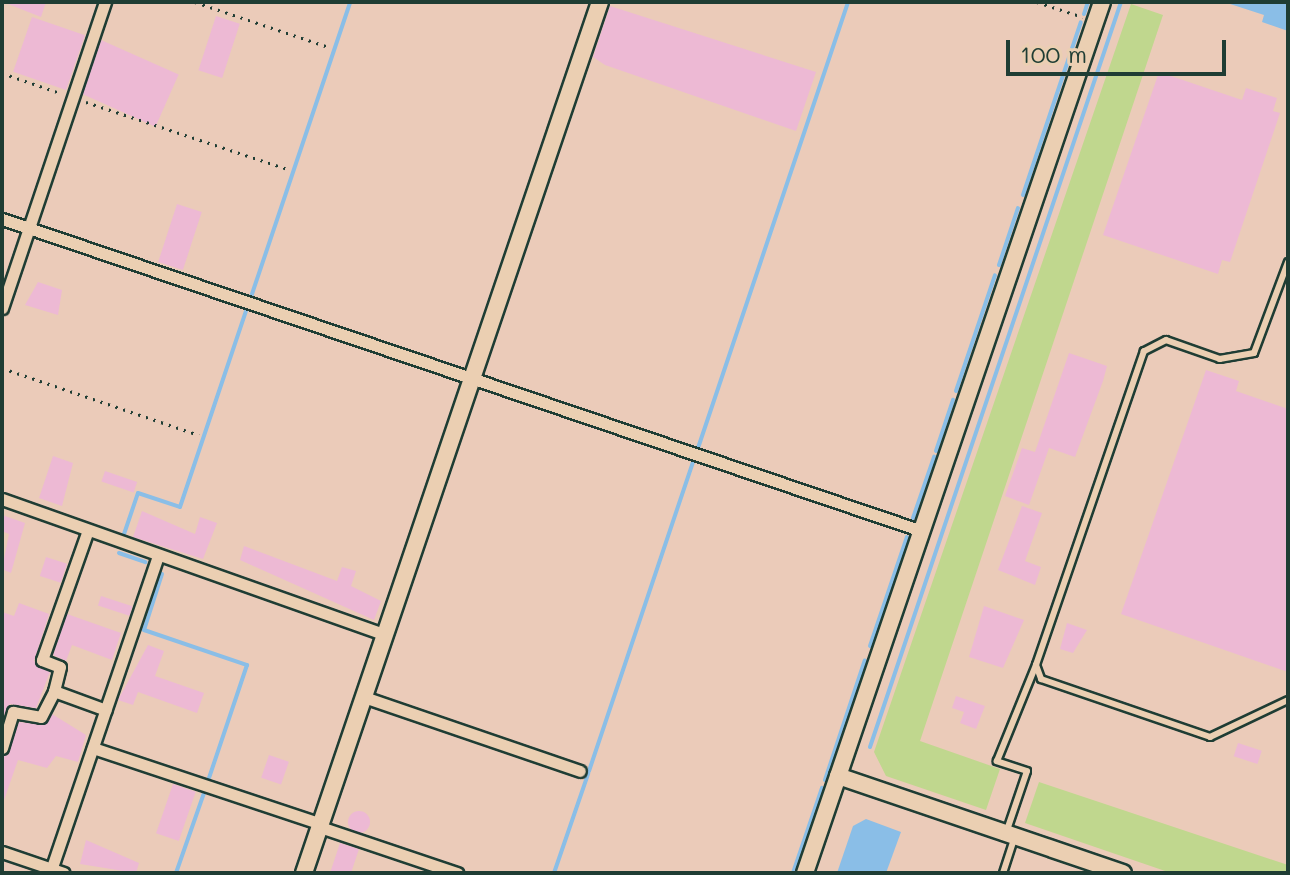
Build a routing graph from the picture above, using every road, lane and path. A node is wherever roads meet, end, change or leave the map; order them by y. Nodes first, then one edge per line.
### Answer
1 (105, 2) edge
2 (195, 2) edge
3 (600, 2) edge
4 (1037, 2) edge
5 (1102, 2) edge
6 (1095, 22) junction
7 (329, 47) dead end
8 (2, 73) edge
9 (73, 97) junction
10 (287, 169) dead end
11 (2, 219) edge
12 (29, 228) junction
13 (1288, 262) edge
14 (2, 308) edge
15 (2, 368) edge
16 (472, 379) junction
17 (199, 435) dead end
18 (2, 499) edge
19 (88, 530) junction
20 (922, 531) junction
21 (158, 555) junction
22 (385, 635) junction
23 (1036, 665) junction
24 (54, 691) junction
25 (364, 697) junction
26 (1288, 700) edge
27 (106, 710) junction
28 (2, 748) edge
29 (93, 748) junction
30 (580, 771) dead end
31 (838, 776) junction
32 (320, 826) junction
33 (1011, 835) junction
34 (2, 852) edge
35 (51, 871) edge
36 (64, 873) edge
37 (304, 873) edge
38 (457, 873) edge
39 (805, 873) edge
40 (1003, 873) edge
41 (1123, 873) edge

1 - 9 street
2 - 7 path
3 - 16 street
4 - 6 path
5 - 6 street
6 - 20 street
8 - 9 path
9 - 10 path
9 - 12 street
11 - 12 street
12 - 14 street
12 - 16 street
13 - 23 lane
15 - 17 path
16 - 20 street
16 - 22 street
18 - 19 street
19 - 21 street
19 - 24 street
20 - 31 street
21 - 22 street
21 - 27 street
22 - 25 street
23 - 26 lane
23 - 33 lane
24 - 27 street
24 - 28 street
25 - 30 street
25 - 32 street
27 - 29 street
29 - 32 street
29 - 35 street
31 - 33 street
31 - 39 street
32 - 37 street
32 - 38 street
33 - 40 lane
33 - 41 street
34 - 35 street
35 - 36 street

